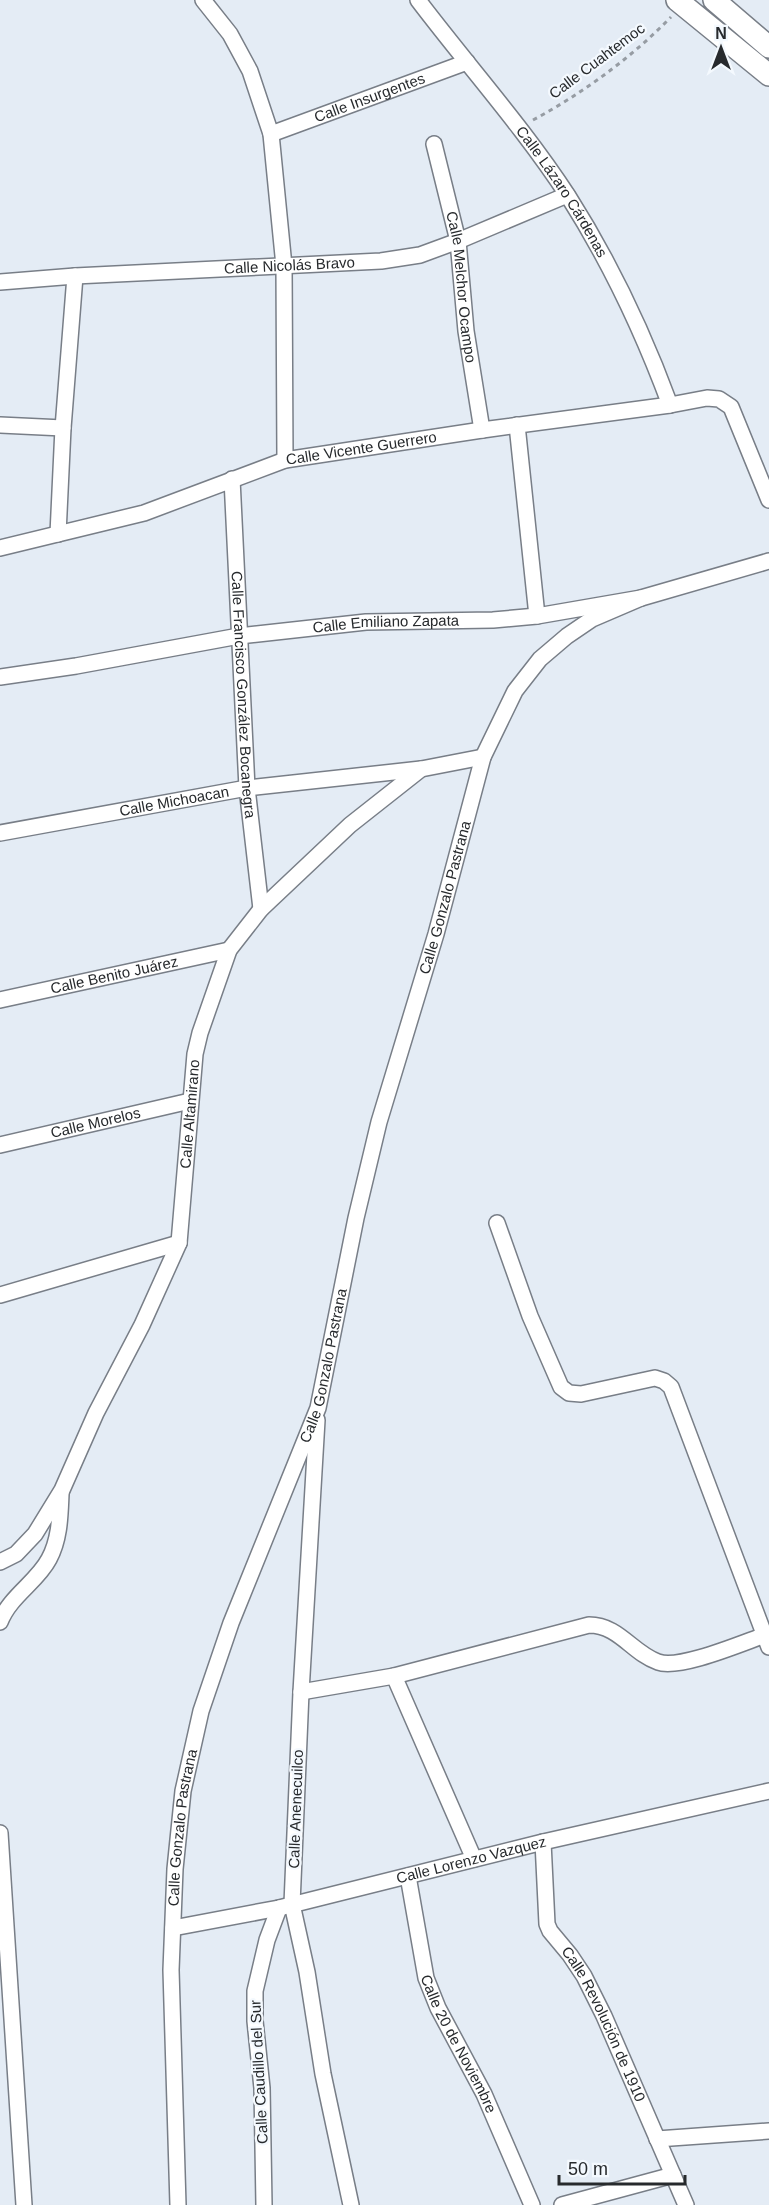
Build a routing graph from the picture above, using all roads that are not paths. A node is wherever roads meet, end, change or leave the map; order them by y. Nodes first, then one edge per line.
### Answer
1 (204, 0) edge
2 (418, 0) edge
3 (714, 0) edge
4 (680, 2) edge
5 (769, 47) edge
6 (467, 62) junction
7 (769, 75) edge
8 (271, 134) junction
9 (434, 144) dead end
10 (567, 195) junction
11 (458, 241) junction
12 (284, 266) junction
13 (75, 276) junction
14 (0, 282) edge
15 (670, 405) junction
16 (0, 425) edge
17 (517, 425) junction
18 (63, 428) junction
19 (482, 430) junction
20 (285, 459) junction
21 (232, 479) junction
22 (769, 500) edge
23 (58, 534) junction
24 (0, 548) edge
25 (769, 561) edge
26 (641, 598) junction
27 (537, 616) junction
28 (239, 636) junction
29 (0, 676) edge
30 (483, 757) junction
31 (421, 769) junction
32 (247, 788) junction
33 (0, 833) edge
34 (261, 909) junction
35 (229, 950) junction
36 (0, 1000) edge
37 (190, 1101) junction
38 (0, 1144) edge
39 (497, 1223) dead end
40 (179, 1243) junction
41 (0, 1295) edge
42 (318, 1408) junction
43 (62, 1490) junction
44 (0, 1562) edge
45 (0, 1622) edge
46 (767, 1641) edge
47 (394, 1676) junction
48 (301, 1692) junction
49 (769, 1791) edge
50 (0, 1833) edge
51 (543, 1842) junction
52 (474, 1859) junction
53 (408, 1876) junction
54 (286, 1906) junction
55 (173, 1928) junction
56 (769, 2131) edge
57 (657, 2139) junction
58 (673, 2175) junction
59 (24, 2205) edge
60 (178, 2205) edge
61 (264, 2205) edge
62 (351, 2205) edge
63 (532, 2205) edge
64 (562, 2205) edge
65 (686, 2205) edge

1 - 8 street
2 - 6 street, Calle Lázaro Cárdenas
3 - 5 main road
4 - 7 main road
6 - 8 street, Calle Insurgentes
6 - 10 street, Calle Lázaro Cárdenas
8 - 12 street
9 - 11 street, Calle Melchor Ocampo
10 - 11 street, Calle Nicolás Bravo
10 - 15 street, Calle Lázaro Cárdenas
11 - 12 street, Calle Nicolás Bravo
11 - 19 street, Calle Melchor Ocampo
12 - 13 street, Calle Nicolás Bravo
12 - 20 street
13 - 14 street, Calle Nicolás Bravo
13 - 18 street
15 - 17 street, Calle Vicente Guerrero
15 - 22 street, Calle Vicente Guerrero
16 - 18 street
17 - 19 street, Calle Vicente Guerrero
17 - 27 street
18 - 23 street
19 - 20 street, Calle Vicente Guerrero
20 - 21 street, Calle Vicente Guerrero
21 - 23 street, Calle Vicente Guerrero
21 - 28 street, Calle Francisco González Bocanegra
23 - 24 street, Calle Vicente Guerrero
25 - 26 street, Calle Emiliano Zapata
26 - 27 street, Calle Emiliano Zapata
26 - 30 street, Calle Gonzalo Pastrana
27 - 28 street, Calle Emiliano Zapata
28 - 29 street, Calle Emiliano Zapata
28 - 32 street, Calle Francisco González Bocanegra
30 - 31 street, Calle Altamirano
30 - 42 street, Calle Gonzalo Pastrana
31 - 32 street, Calle Michoacan
31 - 34 street, Calle Altamirano
32 - 33 street, Calle Michoacan
32 - 34 street, Calle Francisco González Bocanegra
34 - 35 street, Calle Altamirano
35 - 36 street, Calle Benito Juárez
35 - 37 street, Calle Altamirano
37 - 38 street, Calle Morelos
37 - 40 street, Calle Altamirano
39 - 46 street
40 - 41 street
40 - 43 street, Calle Altamirano
42 - 48 street, Calle Anenecuilco
42 - 55 street, Calle Gonzalo Pastrana
43 - 44 street, Calle Altamirano
43 - 45 street
46 - 47 street
47 - 48 street
47 - 52 street
48 - 54 street, Calle Anenecuilco
49 - 51 street, Calle Lorenzo Vazquez
50 - 59 street
51 - 52 street, Calle Lorenzo Vazquez
51 - 57 street, Calle Revolución de 1910
52 - 53 street, Calle Lorenzo Vazquez
53 - 54 street, Calle Lorenzo Vazquez
53 - 63 street, Calle 20 de Noviembre
54 - 55 street, Calle Lorenzo Vazquez
54 - 61 street, Calle Caudillo del Sur
54 - 62 street, Calle Anenecuilco
55 - 60 street, Calle Gonzalo Pastrana
56 - 57 street
57 - 58 street, Calle Revolución de 1910
58 - 64 street
58 - 65 street, Calle Revolución de 1910

